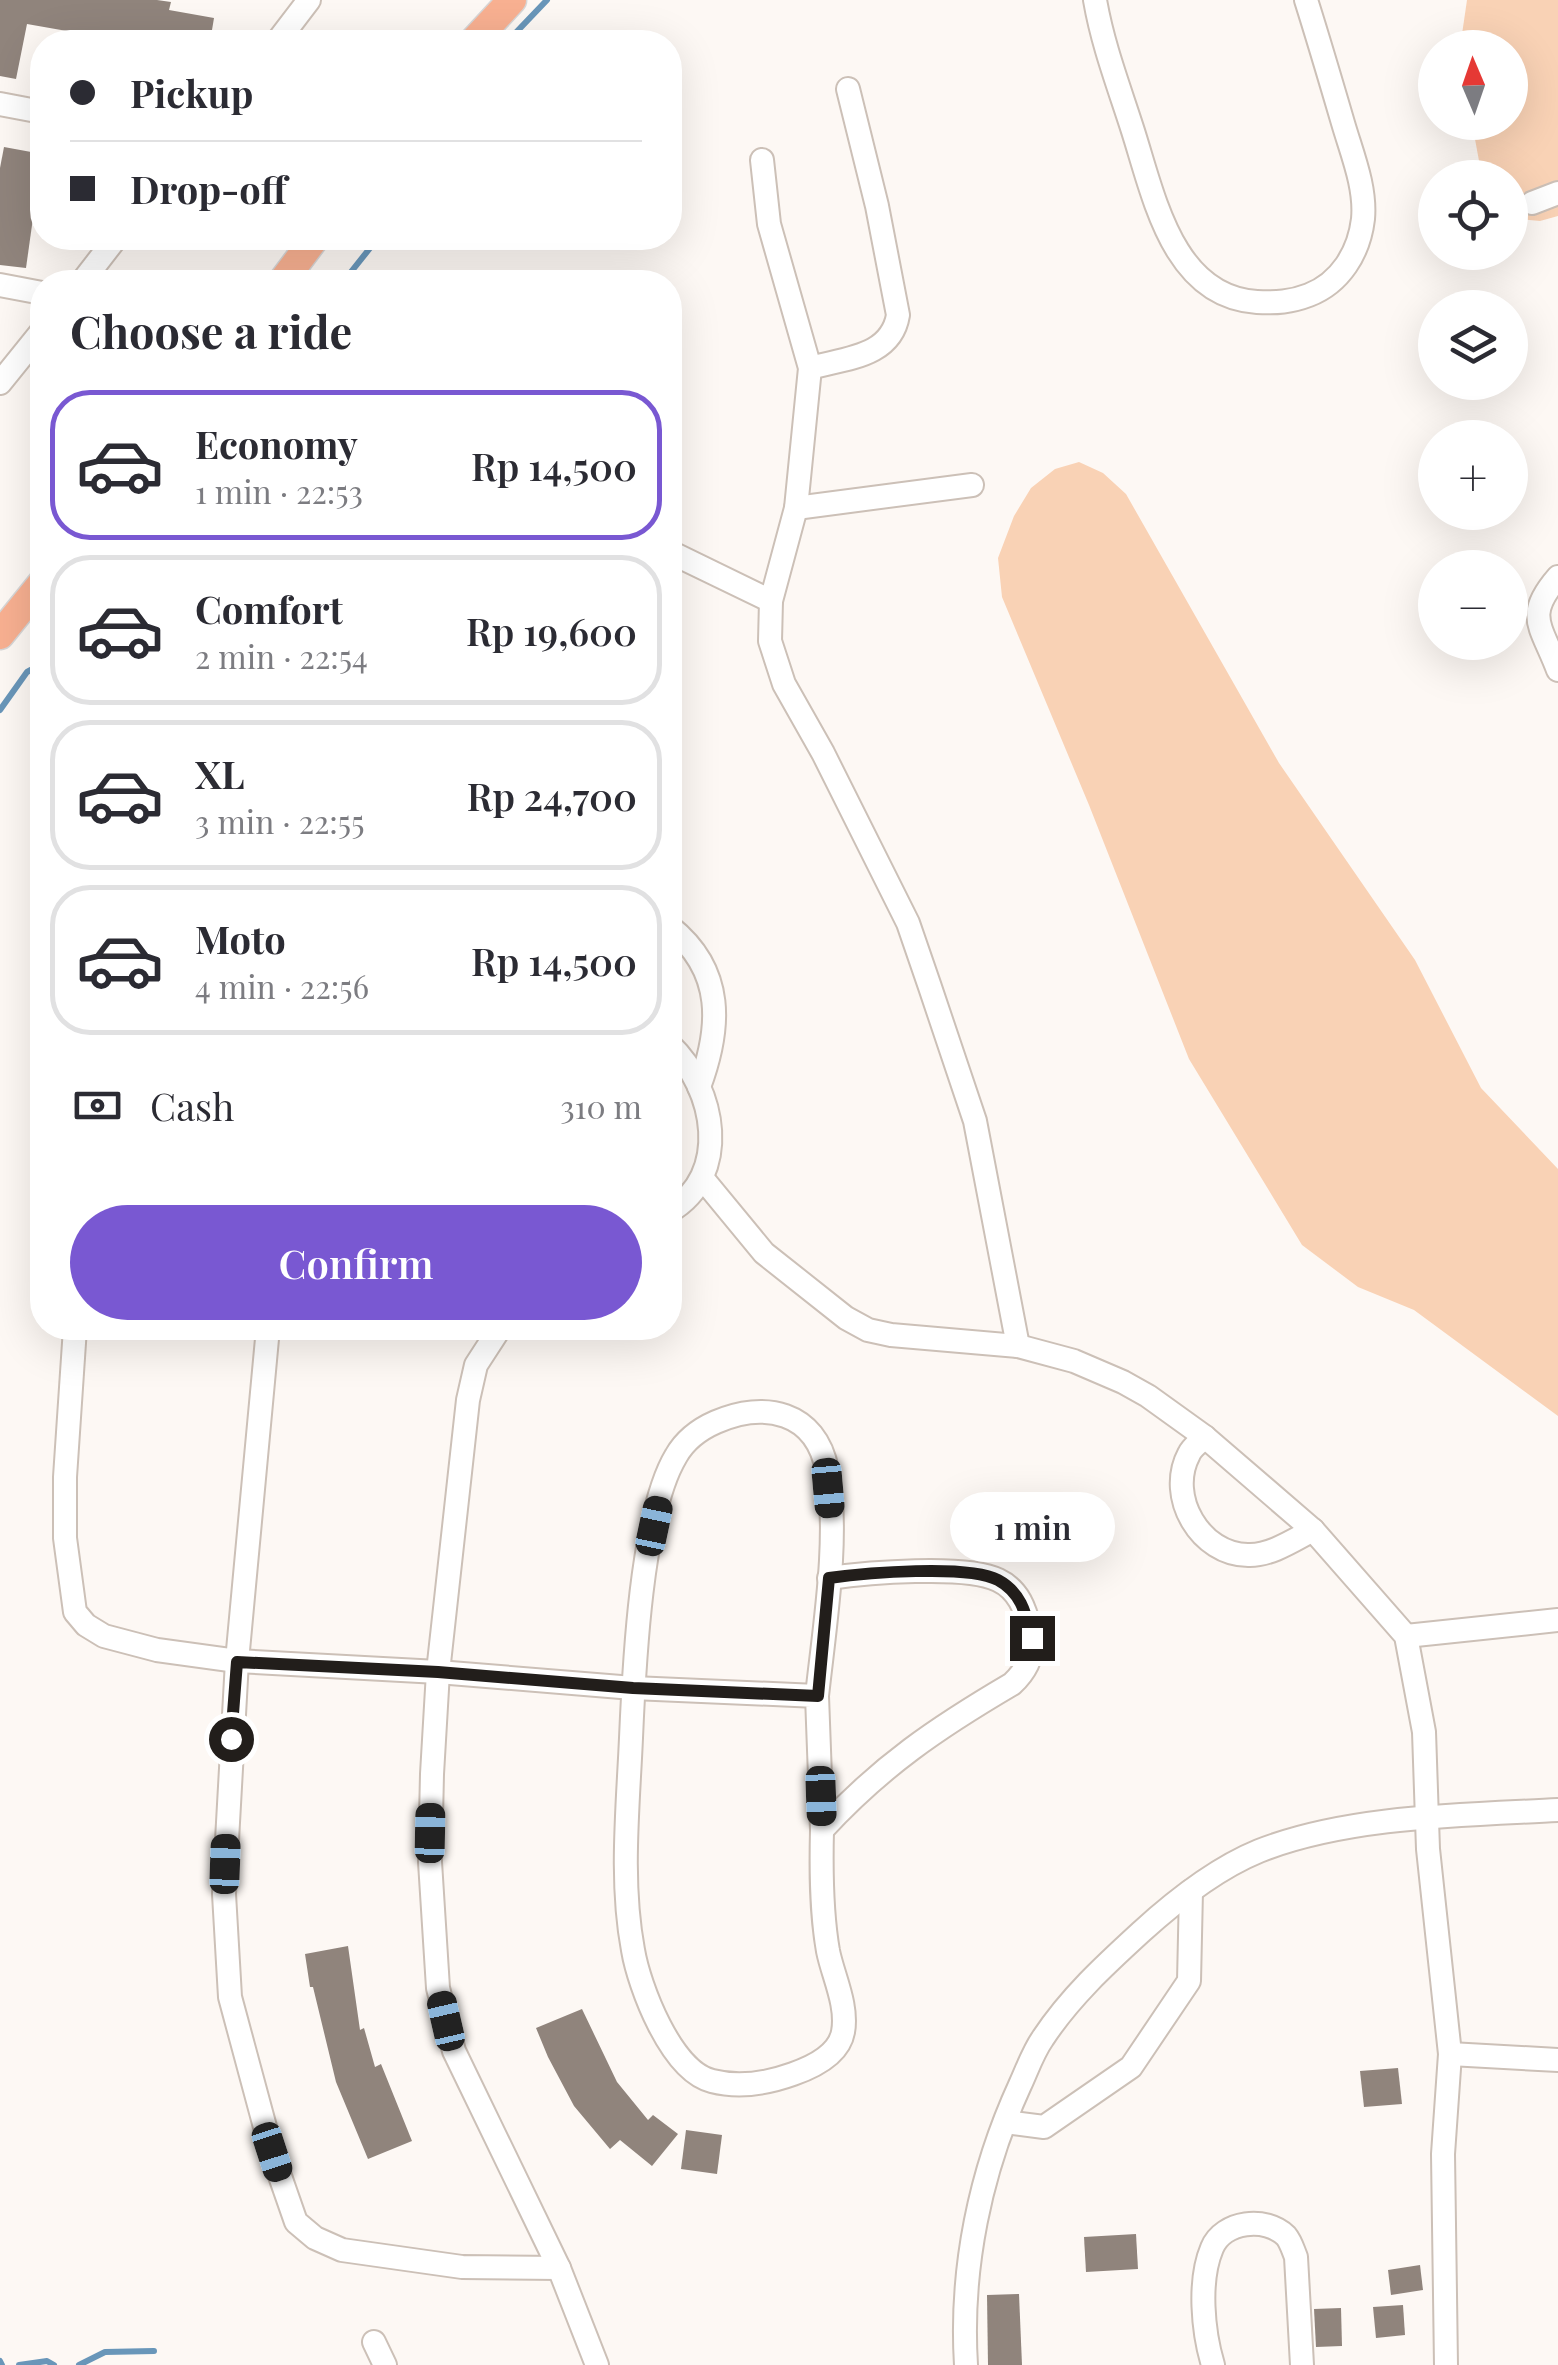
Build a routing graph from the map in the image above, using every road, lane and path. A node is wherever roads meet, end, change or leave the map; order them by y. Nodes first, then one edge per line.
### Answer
1 (309, 0) edge
2 (512, 0) edge
3 (1095, 0) edge
4 (1306, 0) edge
5 (286, 30) edge
6 (484, 30) edge
7 (848, 89) dead end
8 (0, 104) edge
9 (30, 110) edge
10 (762, 160) dead end
11 (1558, 193) edge
12 (1532, 203) dead end
13 (107, 250) edge
14 (307, 250) edge
15 (91, 270) edge
16 (291, 270) edge
17 (0, 285) edge
18 (30, 291) edge
19 (30, 346) edge
20 (810, 368) junction
21 (0, 383) edge
22 (972, 485) dead end
23 (796, 508) junction
24 (682, 558) edge
25 (1558, 576) edge
26 (30, 598) edge
27 (771, 601) junction
28 (0, 635) edge
29 (1558, 670) edge
30 (682, 940) edge
31 (682, 1059) edge
32 (699, 1088) junction
33 (703, 1179) junction
34 (682, 1204) edge
35 (74, 1340) edge
36 (267, 1340) edge
37 (492, 1340) edge
38 (1018, 1346) junction
39 (1205, 1437) junction
40 (1313, 1530) junction
41 (829, 1578) junction
42 (1558, 1620) edge
43 (1406, 1636) junction
44 (237, 1662) junction
45 (438, 1672) junction
46 (633, 1688) junction
47 (818, 1696) junction
48 (1558, 1810) edge
49 (1428, 1817) junction
50 (822, 1830) junction
51 (1191, 1891) junction
52 (1450, 2054) junction
53 (1558, 2060) edge
54 (1005, 2122) junction
55 (558, 2268) junction
56 (374, 2342) dead end
57 (385, 2365) edge
58 (597, 2365) edge
59 (966, 2365) edge
60 (1213, 2365) edge
61 (1302, 2365) edge
62 (1446, 2365) edge

1 - 5 street
2 - 6 main road
3 - 4 street
7 - 20 street
8 - 9 street
10 - 20 street
11 - 12 street
13 - 15 street
14 - 16 main road
17 - 18 street
19 - 21 street
20 - 23 street
22 - 23 street
23 - 27 street
24 - 27 street
25 - 29 street
26 - 28 main road
27 - 38 street
30 - 32 street
31 - 32 street
32 - 33 street
33 - 34 street
33 - 38 street
35 - 44 street
36 - 44 street
37 - 45 street
38 - 39 street
39 - 40 street
39 - 40 street
40 - 43 street
41 - 46 street
41 - 47 street
41 - 50 street
42 - 43 street
43 - 49 street
44 - 45 street
44 - 55 street
45 - 46 street
45 - 55 street
46 - 47 street
46 - 50 street
47 - 50 street
48 - 49 street
49 - 51 street
49 - 52 street
51 - 54 street
51 - 54 street
52 - 53 street
52 - 62 street
54 - 59 street
55 - 58 street
56 - 57 street
60 - 61 street

